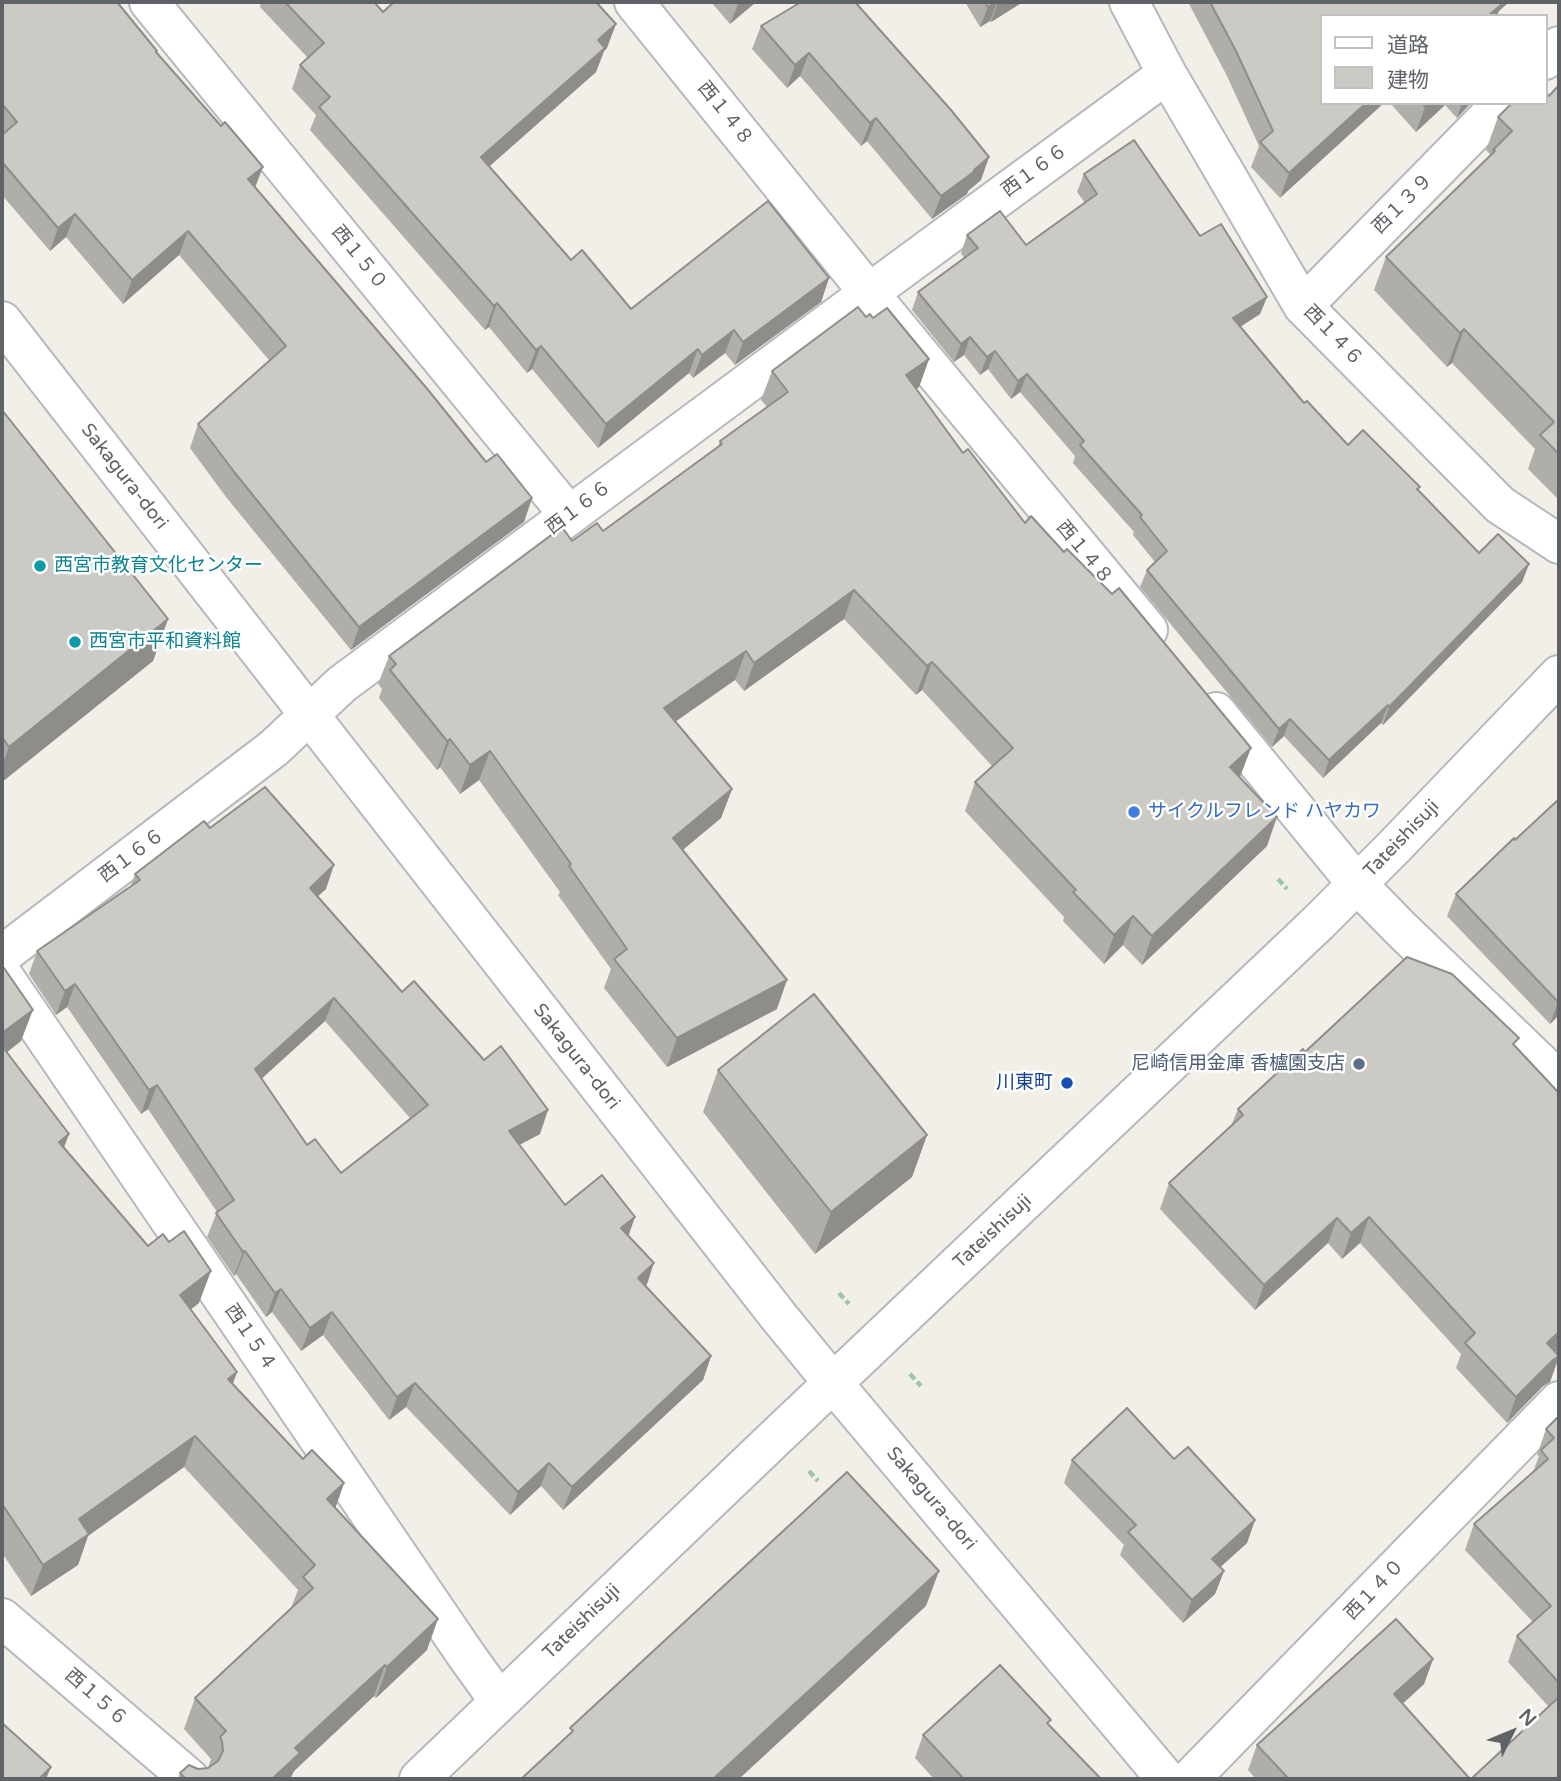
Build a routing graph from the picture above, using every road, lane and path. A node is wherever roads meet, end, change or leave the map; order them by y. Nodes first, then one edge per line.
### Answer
1 (149, 2) edge
2 (634, 2) edge
3 (1129, 2) edge
4 (1167, 74) junction
5 (1500, 105) edge
6 (869, 293) junction
7 (1303, 306) junction
8 (2, 321) edge
9 (569, 515) junction
10 (1559, 544) edge
11 (1171, 658) edge
12 (1559, 675) edge
13 (1198, 690) edge
14 (310, 716) junction
15 (1357, 884) junction
16 (2, 955) edge
17 (2, 974) edge
18 (1559, 1081) edge
19 (833, 1383) junction
20 (1559, 1401) edge
21 (2, 1618) edge
22 (499, 1701) junction
23 (190, 1779) edge
24 (419, 1779) edge
25 (1166, 1779) edge
26 (1191, 1779) edge

1 - 9 street, 西１５０
2 - 6 street, 西１４８
3 - 4 street, 西１４６
4 - 6 street, 西１６６
4 - 7 street, 西１４６
5 - 7 street, 西１３９
6 - 9 street, 西１６６
6 - 11 street, 西１４８
7 - 10 street, 西１４６
8 - 14 street, Sakagura-dori
9 - 14 street, 西１６６
12 - 15 street, Tateishisuji
13 - 15 street
14 - 16 street, 西１６６
14 - 19 street, Sakagura-dori
15 - 18 street
15 - 19 street, Tateishisuji
17 - 22 street, 西１５４
19 - 22 street, Tateishisuji
19 - 25 street, Sakagura-dori
20 - 26 street, 西１４０
21 - 23 street, 西１５６
22 - 24 street, Tateishisuji

